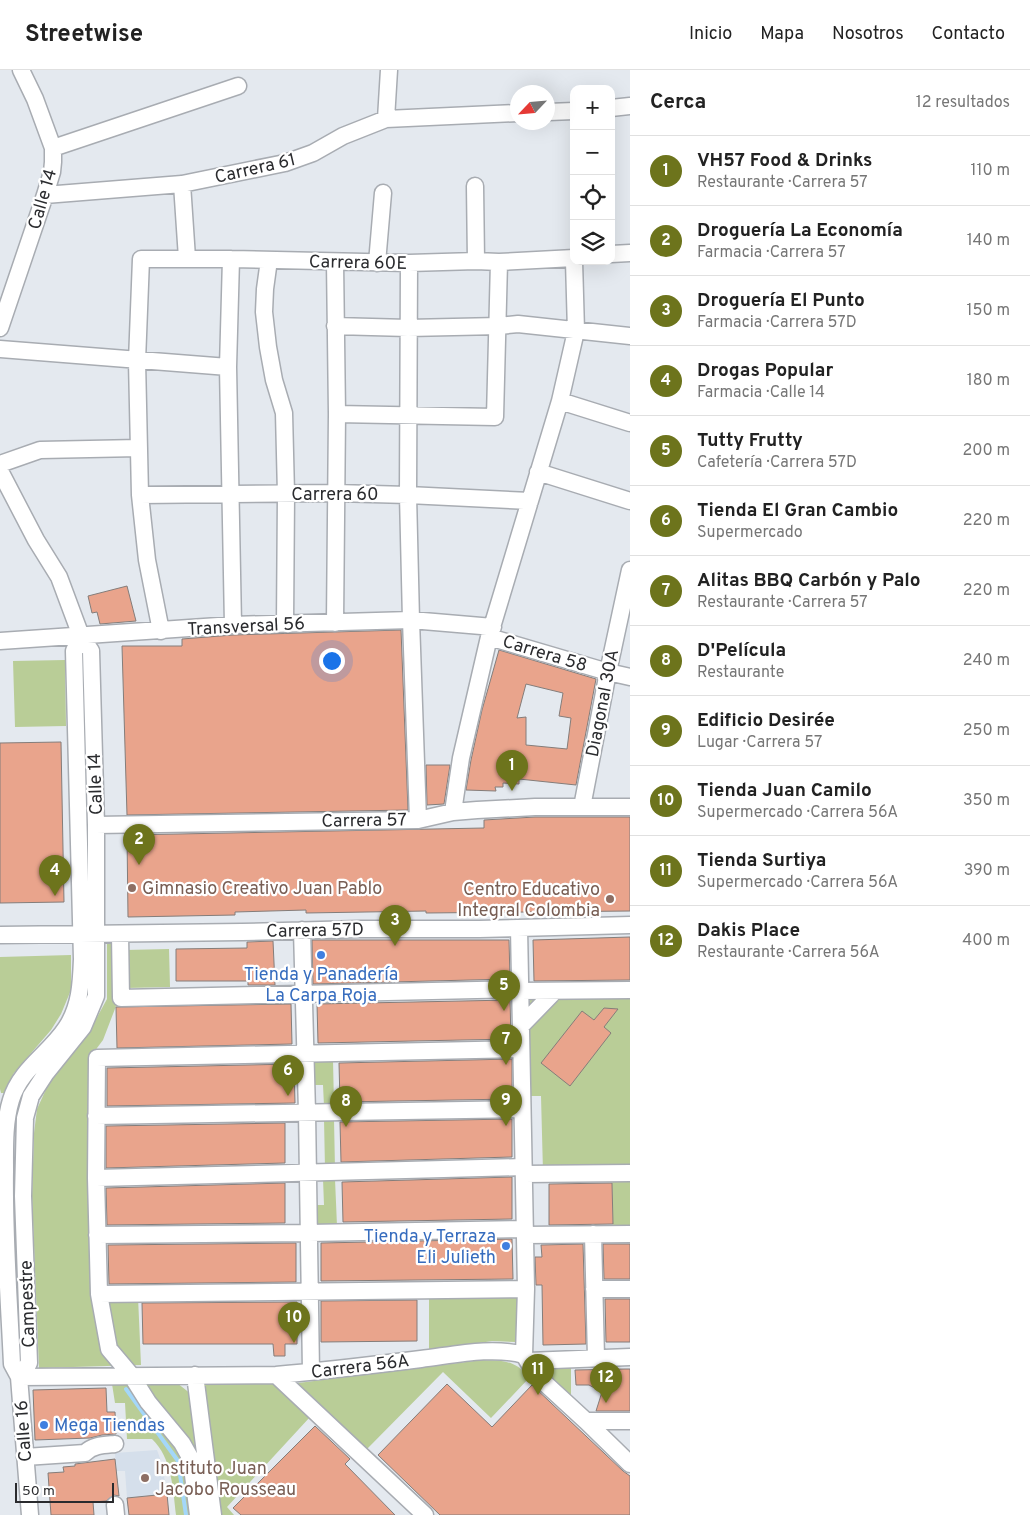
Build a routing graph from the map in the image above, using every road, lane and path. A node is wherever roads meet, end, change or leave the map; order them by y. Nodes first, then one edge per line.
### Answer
1 (21, 70) edge
2 (389, 70) edge
3 (238, 86) dead end
4 (630, 106) edge
5 (615, 108) edge
6 (570, 111) edge
7 (555, 112) edge
8 (510, 113) edge
9 (386, 119) junction
10 (53, 148) junction
11 (182, 184) junction
12 (475, 186) dead end
13 (383, 193) dead end
14 (45, 195) junction
15 (187, 258) junction
16 (231, 259) junction
17 (269, 260) junction
18 (570, 260) edge
19 (476, 261) junction
20 (335, 262) junction
21 (499, 262) junction
22 (377, 263) junction
23 (409, 264) junction
24 (574, 265) edge
25 (335, 326) junction
26 (499, 326) junction
27 (0, 328) edge
28 (408, 328) junction
29 (576, 331) junction
30 (630, 336) edge
31 (0, 349) edge
32 (137, 361) junction
33 (228, 367) junction
34 (560, 401) junction
35 (337, 414) junction
36 (409, 415) junction
37 (630, 423) edge
38 (139, 448) junction
39 (0, 464) edge
40 (0, 471) edge
41 (538, 472) junction
42 (336, 493) junction
43 (230, 494) junction
44 (286, 494) junction
45 (140, 495) junction
46 (408, 495) junction
47 (530, 501) junction
48 (630, 501) edge
49 (630, 570) edge
50 (411, 620) junction
51 (335, 623) junction
52 (285, 624) junction
53 (233, 625) junction
54 (161, 631) junction
55 (491, 632) junction
56 (82, 636) junction
57 (0, 641) edge
58 (608, 672) junction
59 (630, 677) edge
60 (582, 807) junction
61 (630, 807) edge
62 (453, 812) junction
63 (418, 820) junction
64 (96, 825) junction
65 (630, 925) edge
66 (519, 928) junction
67 (302, 930) junction
68 (89, 934) junction
69 (120, 934) junction
70 (0, 935) edge
71 (520, 990) junction
72 (630, 990) edge
73 (555, 991) junction
74 (305, 994) junction
75 (521, 1026) junction
76 (521, 1049) junction
77 (306, 1054) junction
78 (33, 1063) junction
79 (46, 1073) junction
80 (522, 1109) junction
81 (307, 1112) junction
82 (96, 1116) junction
83 (524, 1171) junction
84 (308, 1173) junction
85 (630, 1173) edge
86 (96, 1178) junction
87 (23, 1196) junction
88 (2, 1197) edge
89 (525, 1232) junction
90 (309, 1233) junction
91 (593, 1234) junction
92 (630, 1234) edge
93 (98, 1235) junction
94 (3, 1240) edge
95 (4, 1273) edge
96 (526, 1289) junction
97 (594, 1290) junction
98 (630, 1290) edge
99 (309, 1292) junction
100 (99, 1294) junction
101 (6, 1340) edge
102 (630, 1357) edge
103 (596, 1358) junction
104 (530, 1368) junction
105 (311, 1372) junction
106 (132, 1375) junction
107 (195, 1375) junction
108 (276, 1375) junction
109 (19, 1377) junction
110 (586, 1421) junction
111 (630, 1421) edge
112 (115, 1444) dead end
113 (25, 1457) junction
114 (630, 1464) edge
115 (30, 1515) edge
116 (198, 1515) edge
117 (213, 1515) edge
118 (426, 1515) edge

1 - 10 street, Calle 14
2 - 9 street
3 - 10 street
4 - 5 street
6 - 7 street
8 - 9 street, Carrera 61
9 - 11 street, Carrera 61
10 - 14 street, Calle 14
11 - 14 street, Carrera 61
11 - 15 street
12 - 19 street
13 - 22 street
14 - 27 street, Calle 14
15 - 16 street, Carrera 60E
15 - 32 street, Carrera 60E
16 - 17 street, Carrera 60E
16 - 33 street
17 - 20 street, Carrera 60E
17 - 44 street
18 - 21 street, Carrera 60E
19 - 21 street, Carrera 60E
19 - 23 street, Carrera 60E
20 - 22 street, Carrera 60E
20 - 25 street
21 - 26 street
22 - 23 street, Carrera 60E
23 - 28 street
24 - 29 street
25 - 28 street
25 - 35 street
26 - 28 street
26 - 29 street
26 - 36 street
28 - 36 street
29 - 30 street
29 - 34 street
31 - 32 street
32 - 33 street
32 - 38 street
33 - 43 street
34 - 37 street
34 - 41 street
35 - 36 street
35 - 42 street
36 - 46 street
38 - 39 street
38 - 45 street
40 - 56 street, Calle 14
41 - 47 street
41 - 48 street
42 - 44 street, Carrera 60
42 - 46 street, Carrera 60
42 - 51 street
43 - 44 street, Carrera 60
43 - 45 street, Carrera 60
43 - 53 street
44 - 52 street
45 - 54 street
46 - 47 street, Carrera 60
46 - 50 street
47 - 55 street
49 - 58 street, Diagonal 30A
50 - 51 street, Transversal 56
50 - 55 street, Transversal 56
50 - 63 street
51 - 52 street, Transversal 56
52 - 53 street, Transversal 56
53 - 54 street, Transversal 56
54 - 56 street, Transversal 56
55 - 58 street, Carrera 58
55 - 62 street
56 - 57 street, Transversal 56
56 - 64 street, Calle 14
56 - 68 street, Calle 14
58 - 59 street, Carrera 58
58 - 60 street, Diagonal 30A
60 - 61 street, Carrera 57
60 - 62 street, Carrera 57
62 - 63 street, Carrera 57
63 - 64 street, Carrera 57
64 - 68 street, Calle 14
65 - 66 street, Carrera 57D
66 - 67 street, Carrera 57D
66 - 71 street
67 - 69 street, Carrera 57D
67 - 74 street
68 - 69 street, Carrera 57D
68 - 70 street, Carrera 57D
68 - 78 street, Campestre
68 - 79 street, Campestre
69 - 74 street
71 - 73 street
71 - 74 street
71 - 75 street
72 - 73 street
73 - 75 street
74 - 77 street
75 - 76 street
76 - 77 street
76 - 80 street
77 - 81 street
77 - 82 street
78 - 79 street
78 - 88 street, Campestre
79 - 87 street, Campestre
80 - 81 street
80 - 83 street
81 - 82 street
81 - 84 street
82 - 86 street
83 - 84 street
83 - 85 street
83 - 89 street
84 - 86 street
84 - 90 street
86 - 93 street
87 - 88 street
87 - 109 street, Campestre
88 - 94 street, Campestre
89 - 90 street
89 - 91 street
89 - 96 street
90 - 93 street
90 - 99 street
91 - 92 street
91 - 97 street
93 - 100 street
94 - 95 street, Campestre
95 - 101 street, Campestre
96 - 99 street
96 - 104 street
97 - 98 street
97 - 103 street
99 - 100 street
99 - 105 street
100 - 106 street
101 - 109 street, Campestre
102 - 103 street, Carrera 56A
103 - 104 street, Carrera 56A
104 - 105 street, Carrera 56A
104 - 110 street
105 - 108 street, Carrera 56A
106 - 107 street, Carrera 56A
106 - 109 street, Carrera 56A
106 - 116 street
107 - 108 street, Carrera 56A
107 - 117 street
108 - 118 street
109 - 113 street, Calle 16
110 - 111 street
110 - 114 street
112 - 113 street
113 - 115 street, Calle 16

